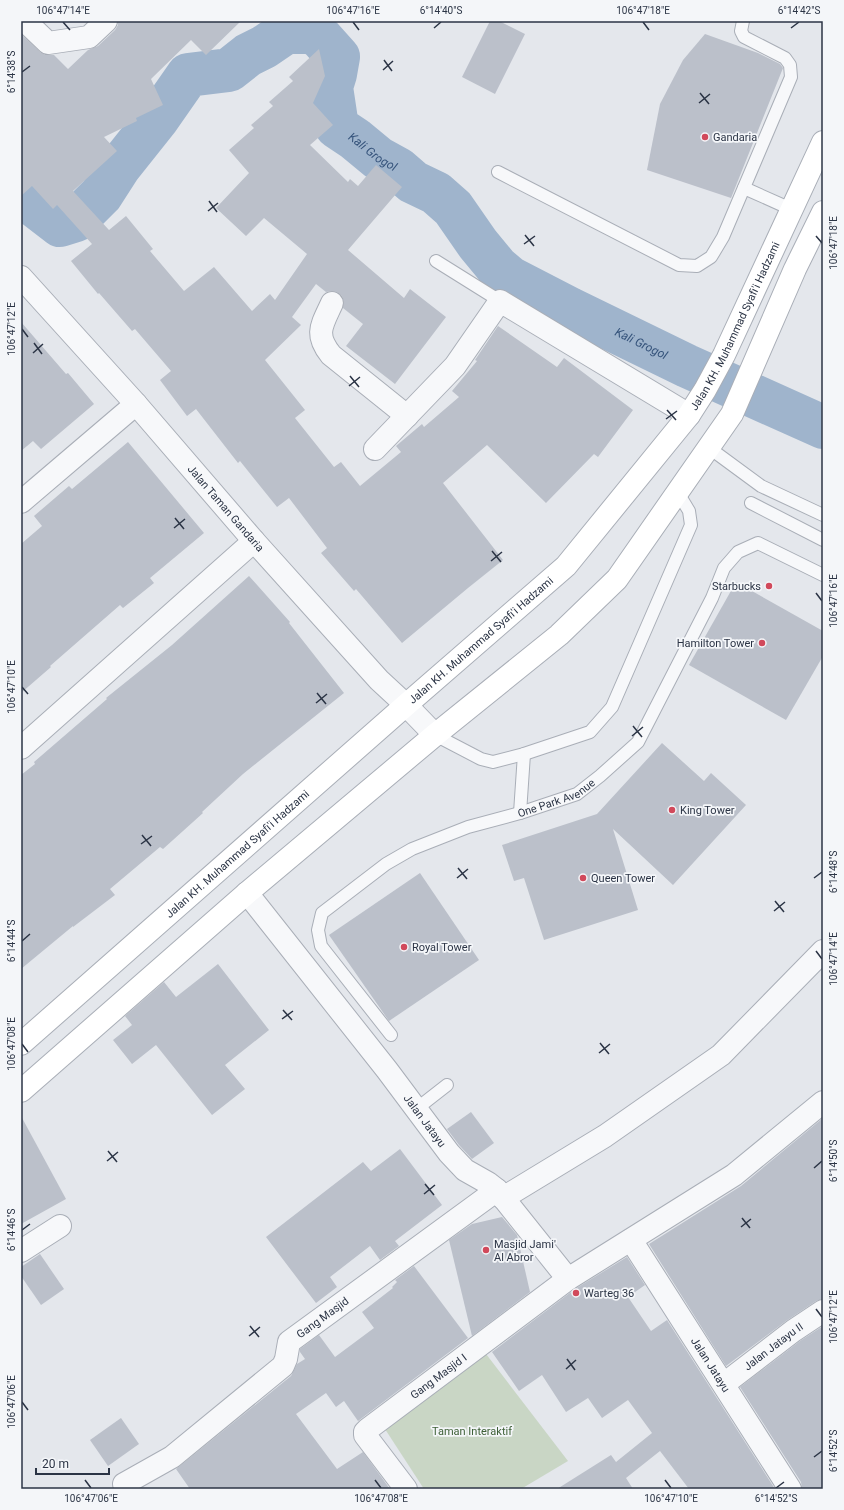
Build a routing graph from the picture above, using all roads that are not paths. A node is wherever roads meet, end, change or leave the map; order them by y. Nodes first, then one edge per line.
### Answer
1 (25, 21) edge
2 (106, 21) edge
3 (743, 21) edge
4 (823, 142) edge
5 (498, 172) dead end
6 (744, 188) junction
7 (791, 209) junction
8 (823, 212) edge
9 (436, 261) dead end
10 (21, 277) edge
11 (500, 301) junction
12 (332, 303) dead end
13 (136, 404) junction
14 (689, 415) junction
15 (407, 416) junction
16 (708, 447) junction
17 (375, 449) dead end
18 (677, 491) junction
19 (21, 502) edge
20 (751, 503) dead end
21 (823, 515) edge
22 (823, 540) edge
23 (254, 541) junction
24 (823, 575) edge
25 (406, 705) junction
26 (435, 735) junction
27 (21, 748) edge
28 (524, 754) junction
29 (520, 813) junction
30 (247, 893) junction
31 (823, 951) edge
32 (391, 1035) dead end
33 (21, 1044) edge
34 (447, 1085) dead end
35 (21, 1091) edge
36 (823, 1102) edge
37 (415, 1110) junction
38 (500, 1194) junction
39 (60, 1226) dead end
40 (631, 1240) junction
41 (21, 1252) edge
42 (568, 1279) junction
43 (823, 1311) edge
44 (724, 1384) junction
45 (124, 1484) dead end
46 (406, 1489) edge
47 (790, 1489) edge

1 - 2 street
3 - 6 lane
4 - 7 main road, Jalan KH. Muhammad Syafi'i Hadzami
5 - 6 lane
6 - 7 lane
7 - 14 main road, Jalan KH. Muhammad Syafi'i Hadzami
8 - 16 main road
9 - 11 lane
10 - 13 street, Jalan Taman Gandaria
11 - 14 street
11 - 15 street
12 - 15 street
13 - 19 street
13 - 23 street, Jalan Taman Gandaria
14 - 25 main road, Jalan KH. Muhammad Syafi'i Hadzami
15 - 17 street
16 - 18 main road
16 - 21 lane
18 - 26 main road
18 - 28 lane
20 - 22 lane
23 - 25 street, Jalan Taman Gandaria
23 - 27 street
24 - 29 lane, One Park Avenue
25 - 26 street, Jalan Taman Gandaria
25 - 33 main road, Jalan KH. Muhammad Syafi'i Hadzami
26 - 28 lane
26 - 30 main road
28 - 29 lane
29 - 32 lane, One Park Avenue
30 - 35 main road
30 - 37 street, Jalan Jatayu
31 - 38 street, Gang Masjid
34 - 37 lane
36 - 40 street
37 - 38 street, Jalan Jatayu
38 - 42 street, Jalan Jatayu
38 - 45 street, Gang Masjid
39 - 41 street
40 - 42 street
40 - 44 street, Jalan Jatayu
42 - 46 street, Gang Masjid I
43 - 44 street, Jalan Jatayu II
44 - 47 street, Jalan Jatayu

